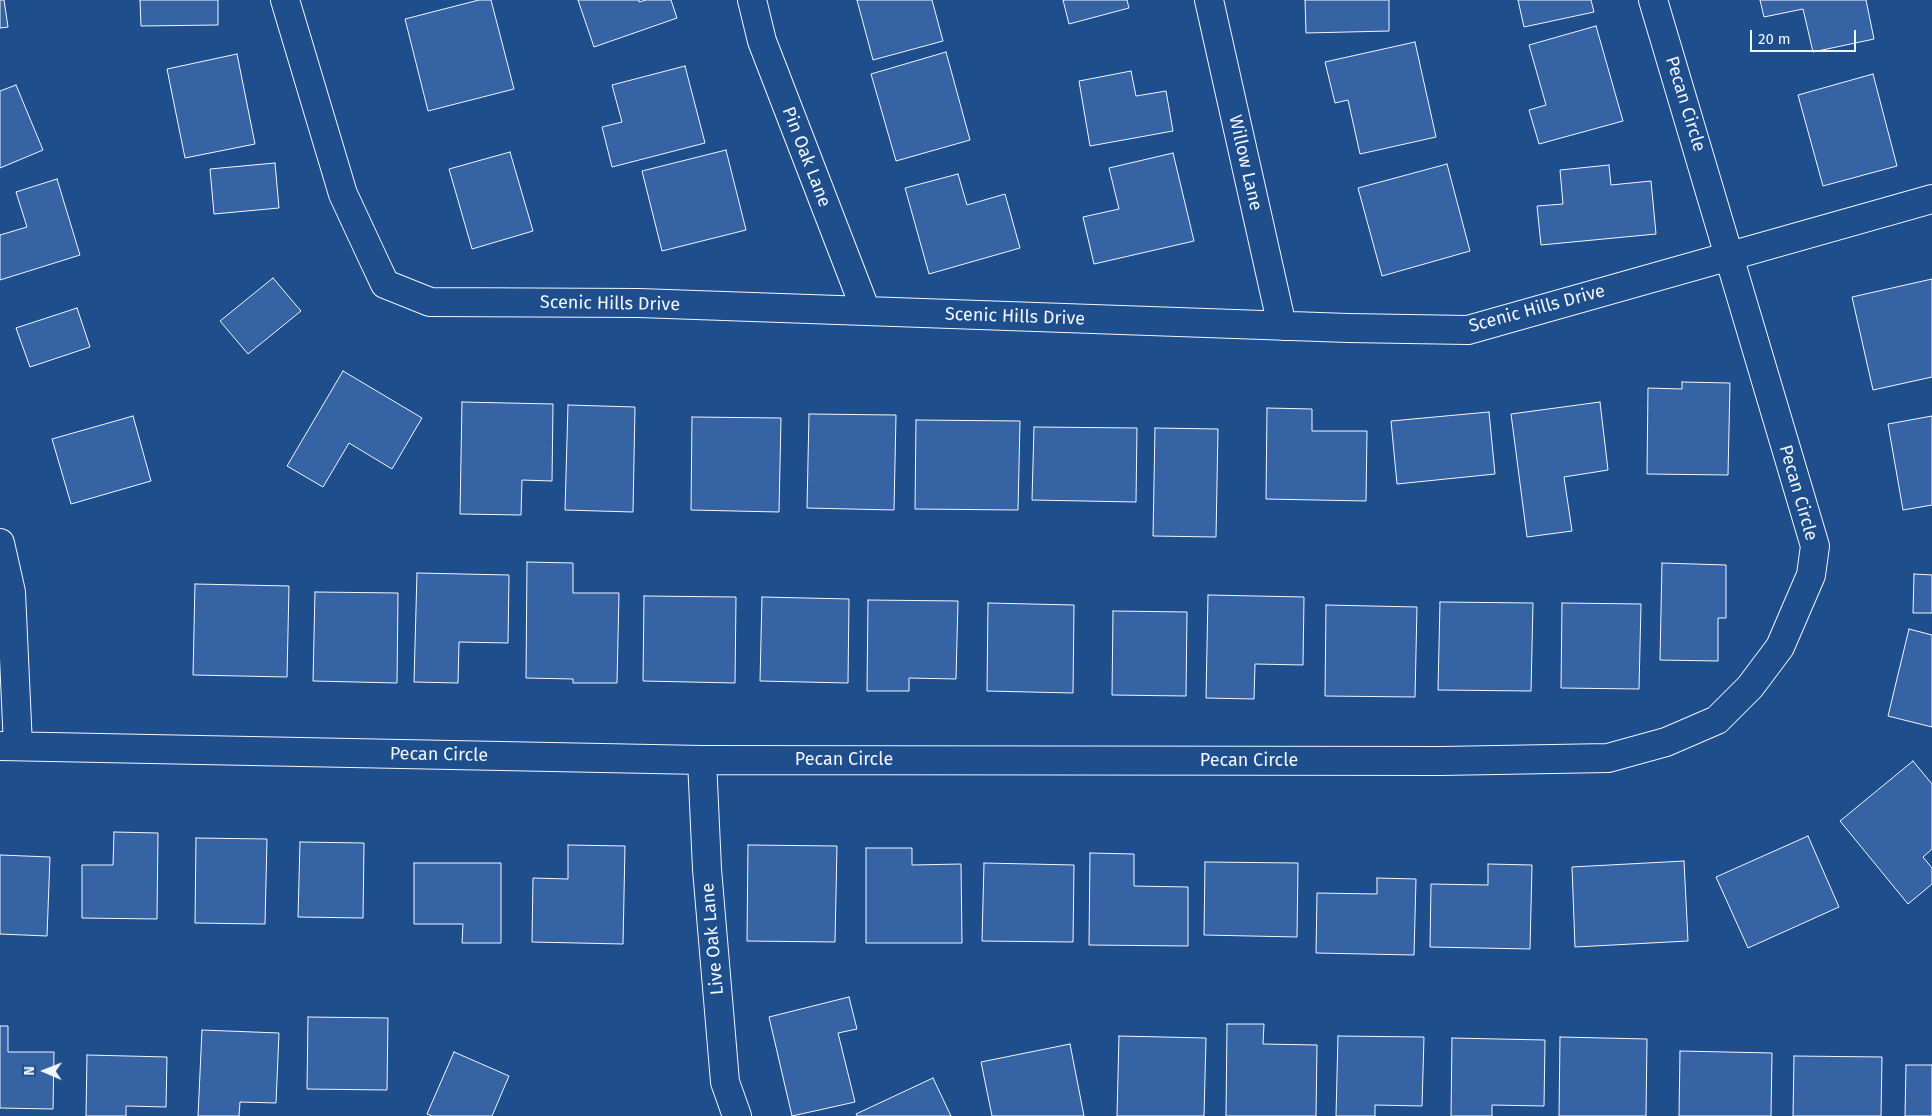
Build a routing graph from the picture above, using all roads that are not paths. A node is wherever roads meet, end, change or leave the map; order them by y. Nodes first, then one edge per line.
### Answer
1 (285, 0) edge
2 (752, 0) edge
3 (1208, 0) edge
4 (1653, 0) edge
5 (1932, 199) edge
6 (1730, 256) junction
7 (866, 311) junction
8 (1282, 326) junction
9 (0, 543) edge
10 (9, 746) edge
11 (702, 760) junction
12 (737, 1116) edge

1 - 7 street, Scenic Hills Drive
2 - 7 street, Pin Oak Lane
3 - 8 street, Willow Lane
4 - 6 street, Pecan Circle
5 - 6 street, Scenic Hills Drive
6 - 8 street, Scenic Hills Drive
6 - 11 street, Pecan Circle
7 - 8 street, Scenic Hills Drive
9 - 10 street
10 - 11 street, Pecan Circle
11 - 12 street, Live Oak Lane

